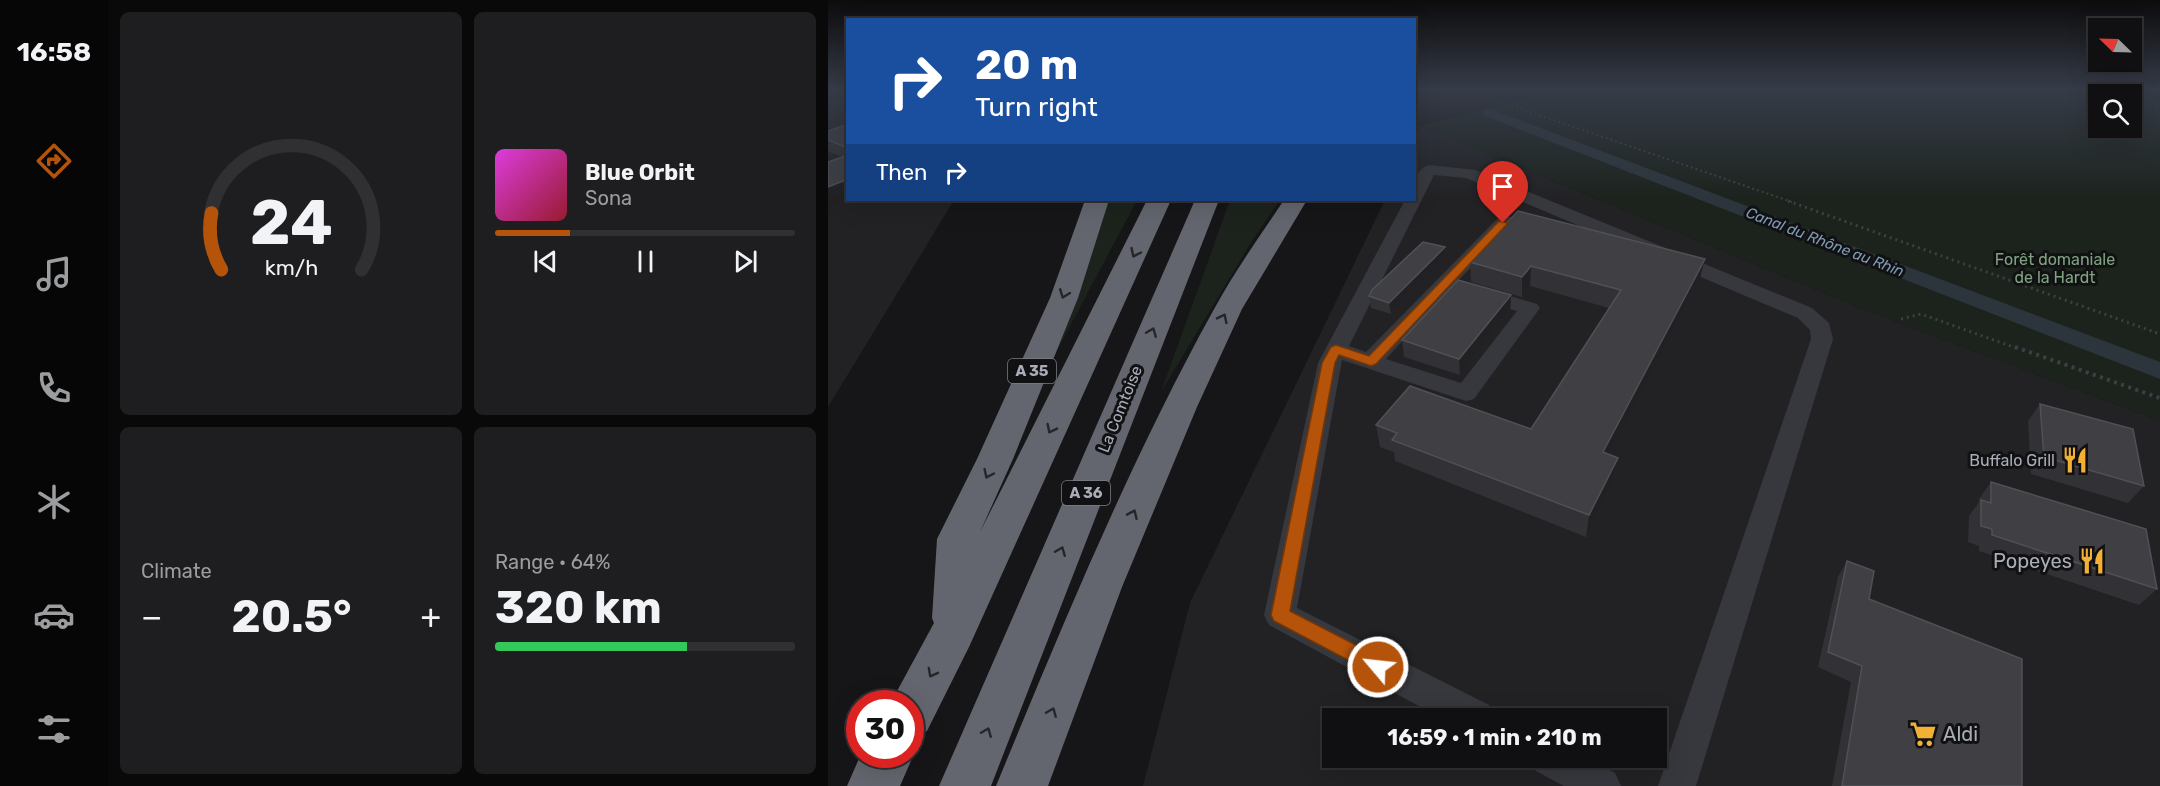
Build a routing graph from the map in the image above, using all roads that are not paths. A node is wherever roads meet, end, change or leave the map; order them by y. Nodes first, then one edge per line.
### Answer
1 (1416, 195) edge
2 (1097, 201) edge
3 (1159, 201) edge
4 (1207, 201) edge
5 (1294, 201) edge
6 (1413, 201) edge
7 (1640, 244) junction
8 (1444, 284) junction
9 (1336, 350) junction
10 (1371, 361) junction
11 (953, 632) junction
12 (923, 690) edge
13 (1457, 708) edge
14 (882, 768) edge
15 (1569, 768) edge
16 (873, 786) edge
17 (965, 786) edge
18 (1022, 786) edge
19 (1602, 786) edge
20 (1677, 786) edge

1 - 7 street
2 -> 11 highway, A 35
3 -> 11 highway
17 -> 4 highway, La Comtoise / A 36
18 -> 5 highway
6 - 9 street
7 - 8 street
7 - 20 street
8 - 10 street
8 - 10 street
9 - 10 street
9 - 13 street
11 -> 12 highway
14 - 16 highway
15 - 19 street

